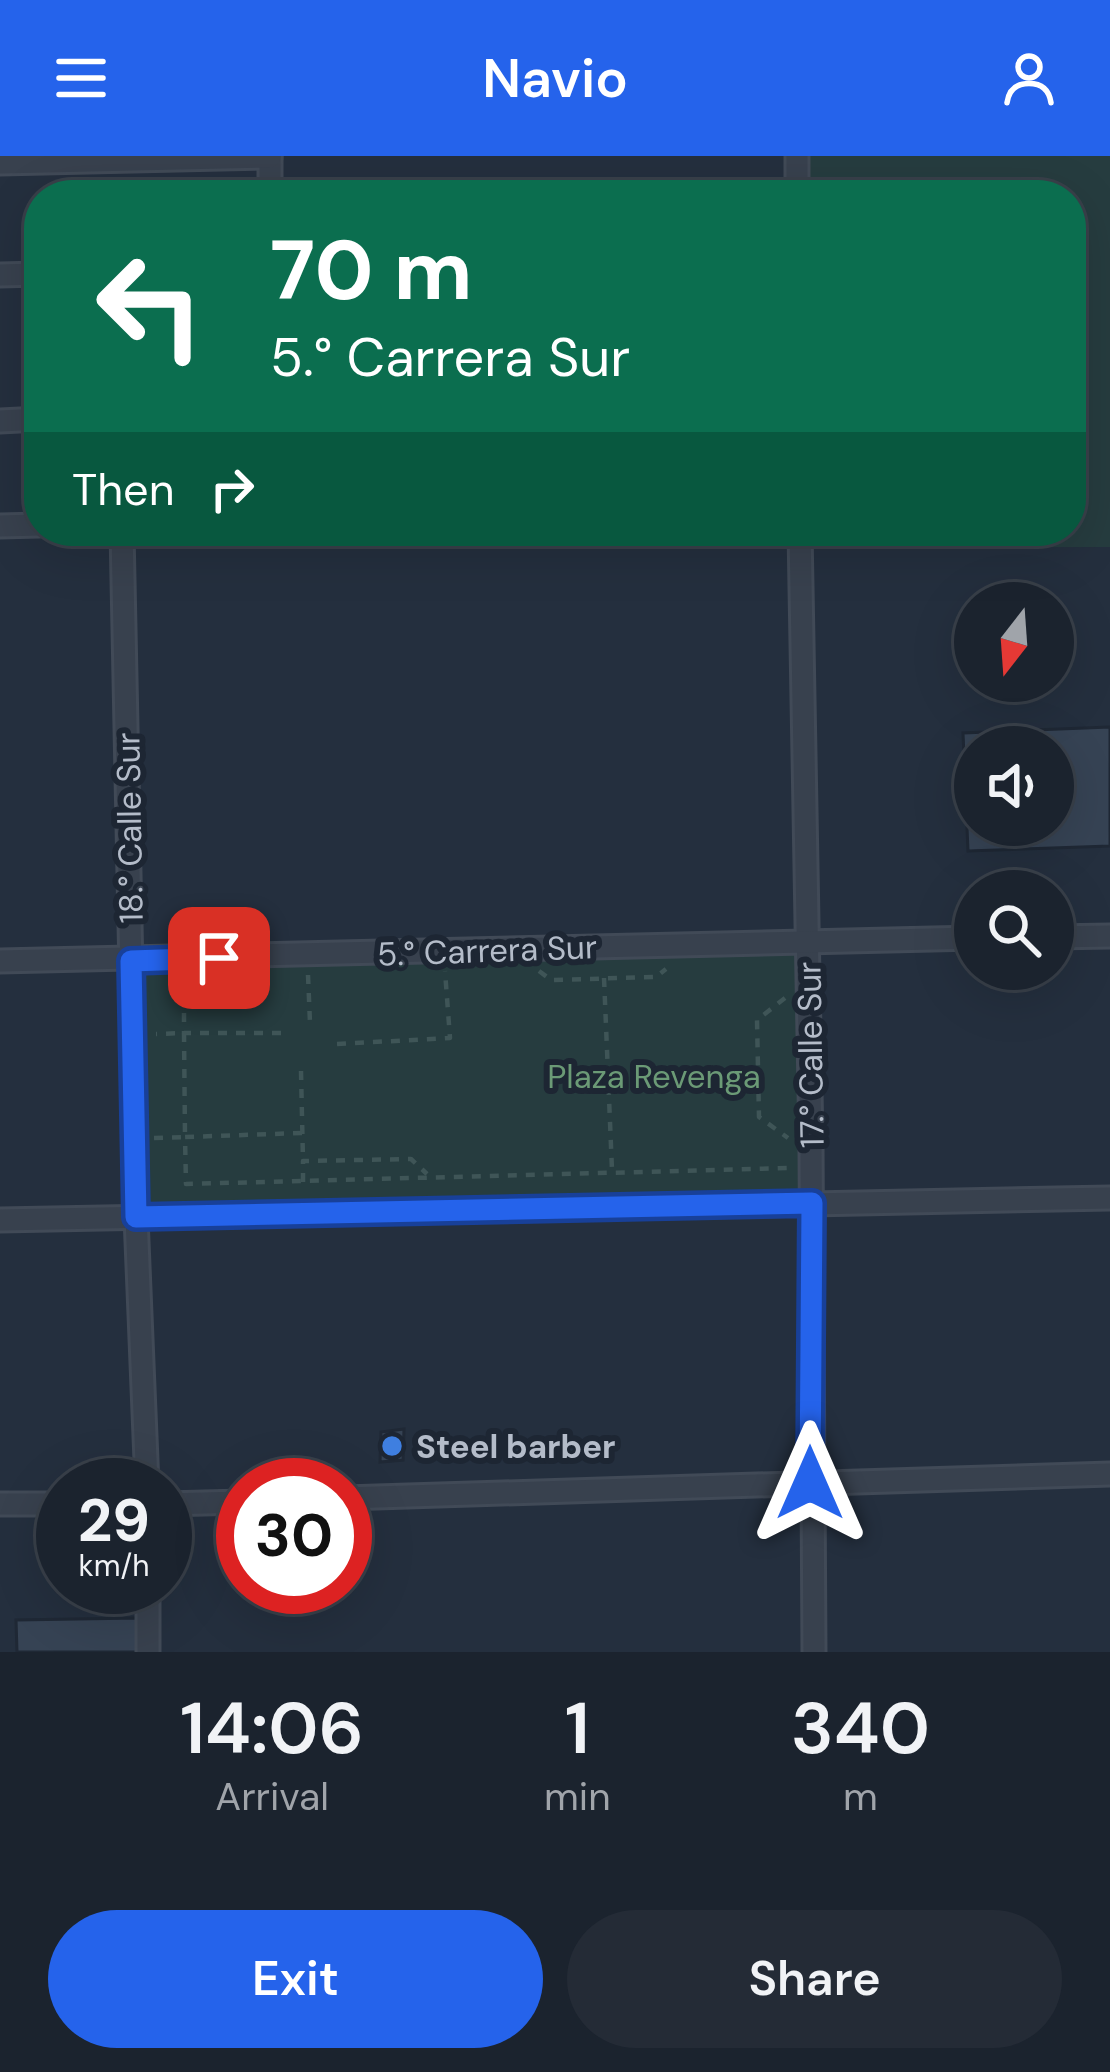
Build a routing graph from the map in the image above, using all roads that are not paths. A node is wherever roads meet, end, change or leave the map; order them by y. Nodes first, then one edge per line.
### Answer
1 (270, 156) edge
2 (0, 163) edge
3 (122, 546) edge
4 (800, 546) edge
5 (1110, 936) edge
6 (1074, 937) edge
7 (954, 938) edge
8 (808, 940) junction
9 (0, 961) edge
10 (131, 961) junction
11 (1110, 1198) edge
12 (812, 1203) junction
13 (136, 1217) junction
14 (0, 1220) edge
15 (146, 1458) edge
16 (1110, 1474) edge
17 (810, 1483) junction
18 (372, 1497) edge
19 (0, 1504) edge
20 (36, 1504) edge
21 (148, 1614) edge
22 (148, 1652) edge
23 (814, 1652) edge

1 - 2 street
3 - 10 street, 18.° Calle Sur
4 - 8 street, 17.° Calle Sur
5 - 6 street
7 - 8 street, 5.° Carrera Sur
8 - 10 street, 5.° Carrera Sur
8 - 12 street, 17.° Calle Sur
9 - 10 street, 5.° Carrera Sur
10 - 13 street, 18.° Calle Sur
11 - 12 street
12 - 13 street
12 - 17 street, 17.° Calle Sur
13 - 14 street
13 - 15 street, 18.° Calle Sur
16 - 17 street
17 - 18 street
17 - 23 street, 17.° Calle Sur
19 - 20 street
21 - 22 street

